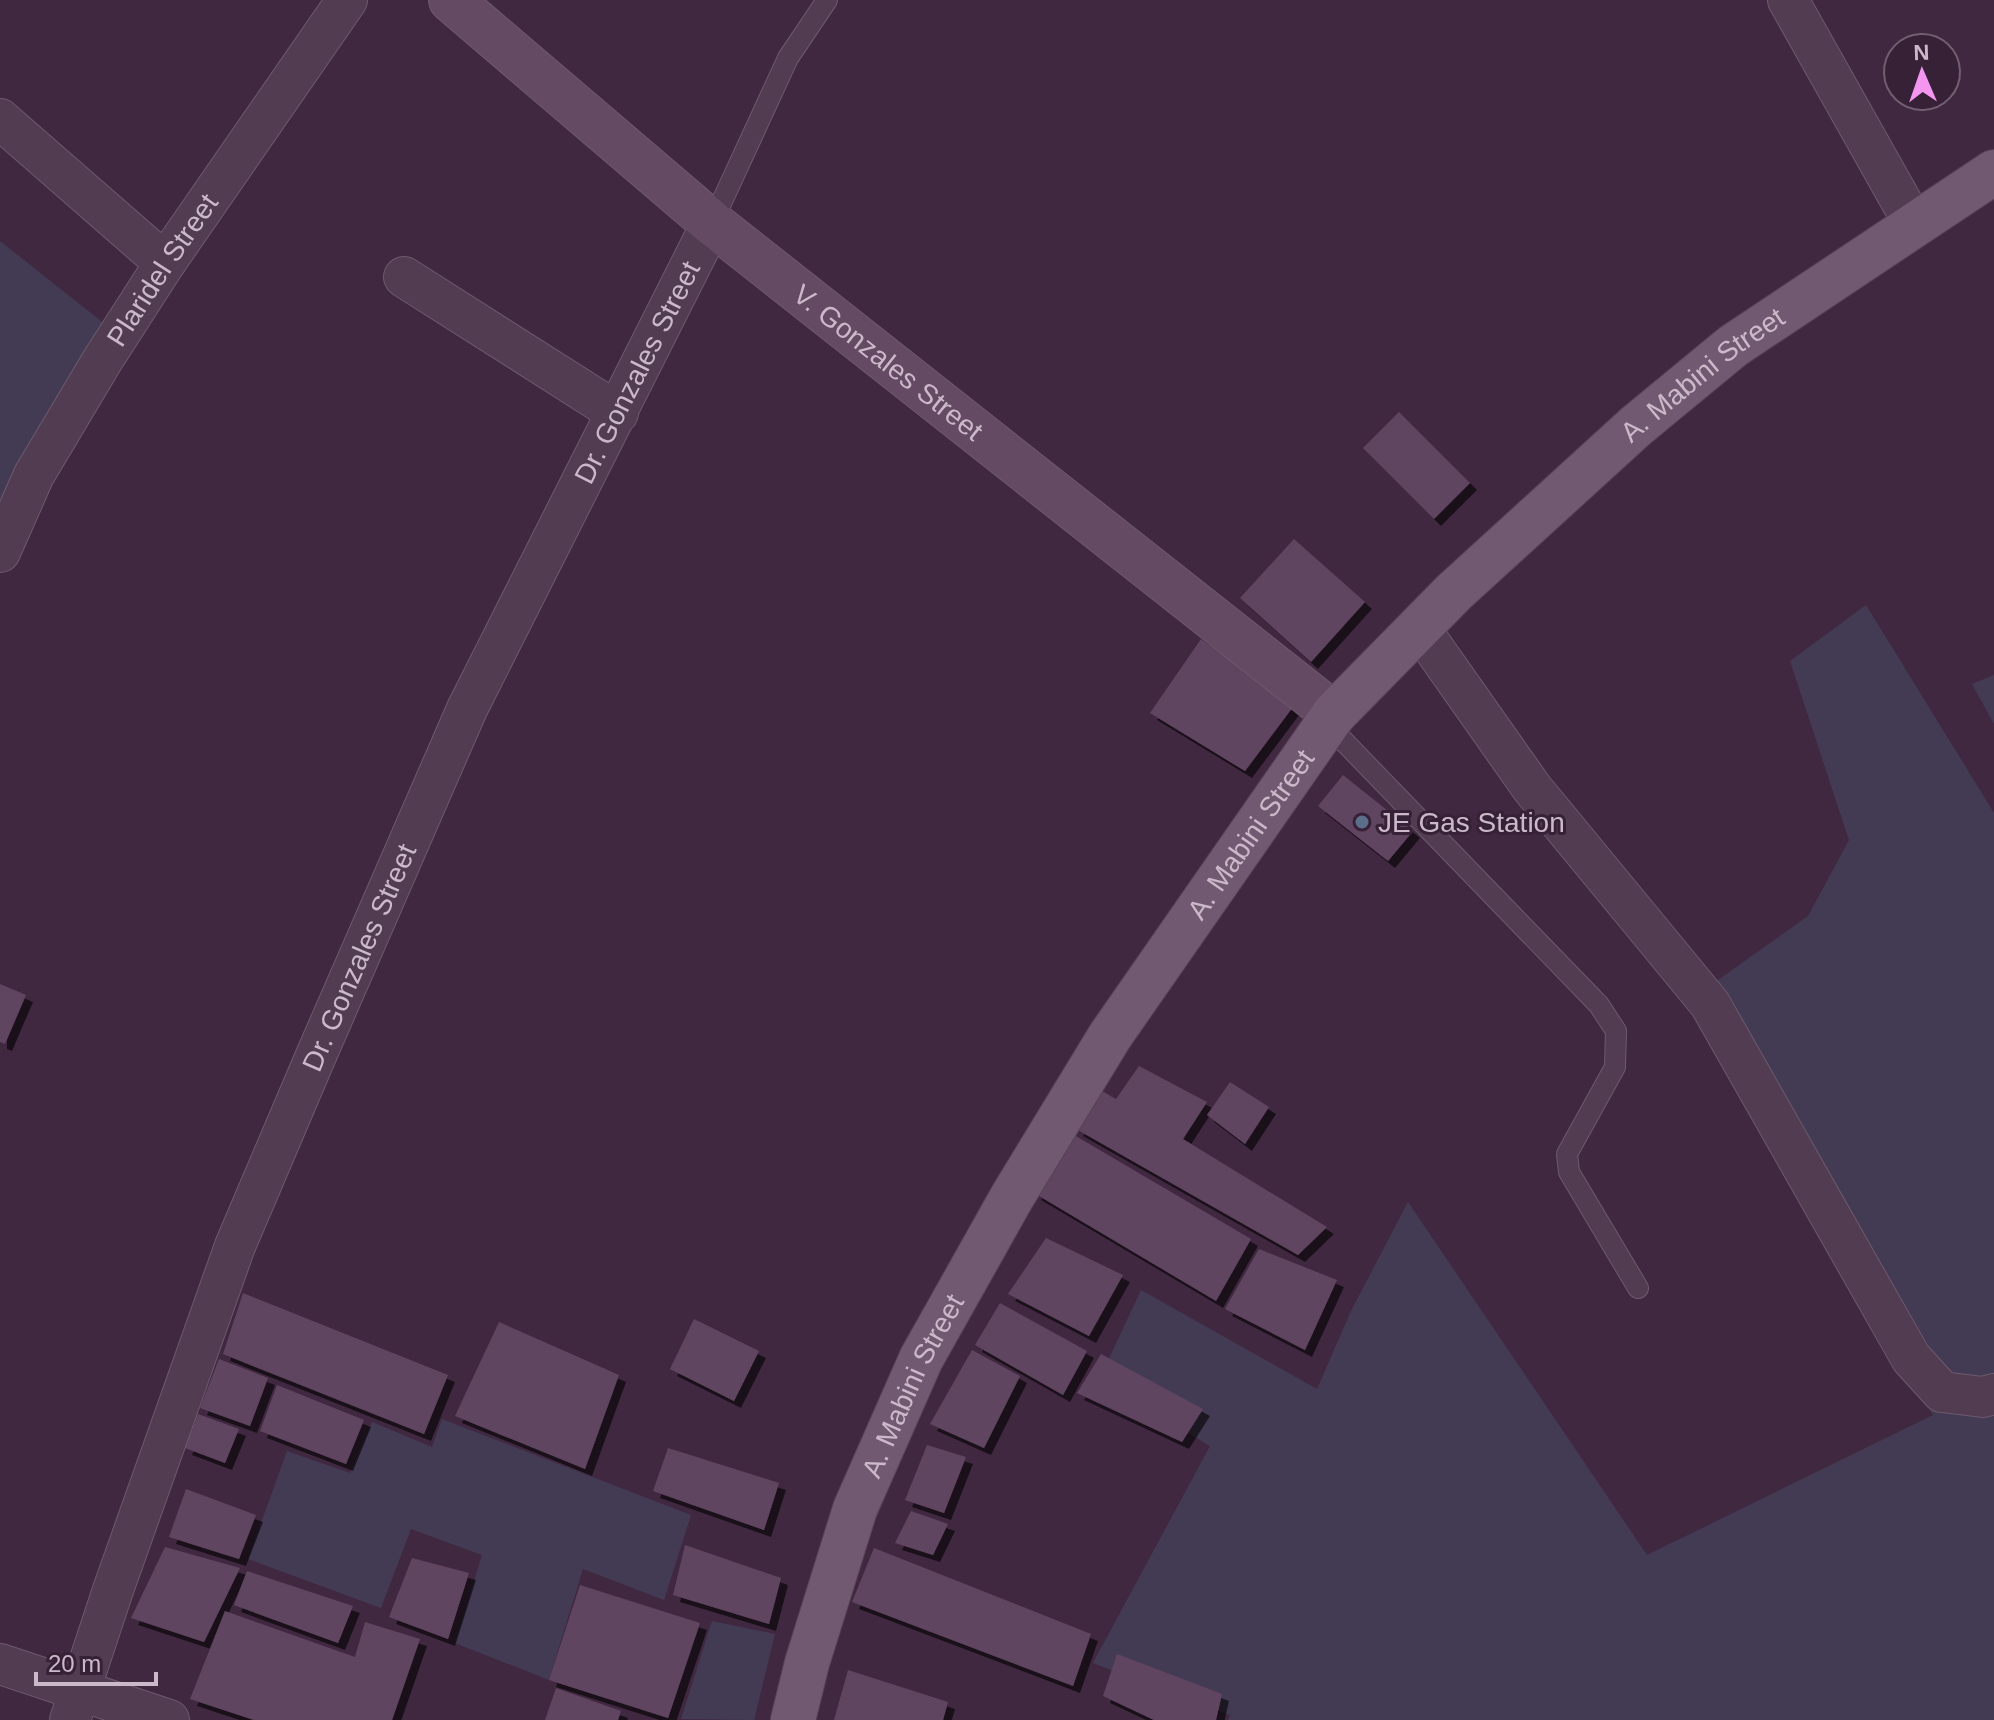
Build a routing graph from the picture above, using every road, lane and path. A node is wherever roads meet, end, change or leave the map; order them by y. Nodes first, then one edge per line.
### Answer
1 (347, 0) edge
2 (451, 0) edge
3 (827, 0) edge
4 (1788, 0) edge
5 (0, 119) edge
6 (1994, 172) edge
7 (712, 223) junction
8 (1914, 224) junction
9 (165, 263) junction
10 (404, 277) dead end
11 (618, 413) junction
12 (0, 552) edge
13 (1418, 626) junction
14 (1330, 719) junction
15 (1638, 1288) dead end
16 (1994, 1394) edge
17 (0, 1664) edge
18 (74, 1705) edge
19 (169, 1720) edge
20 (793, 1720) edge

1 - 9 street, Plaridel Street
2 - 7 street, V. Gonzales Street
3 - 7 lane
4 - 8 street
5 - 9 street
6 - 8 main road, A. Mabini Street
7 - 11 street, Dr. Gonzales Street
7 - 14 street, V. Gonzales Street
8 - 13 main road, A. Mabini Street
9 - 12 street, Plaridel Street
10 - 11 street
11 - 18 street, Dr. Gonzales Street
13 - 14 main road, A. Mabini Street
13 - 16 street
14 - 15 lane
14 - 20 main road, A. Mabini Street
17 - 18 street
18 - 19 street

